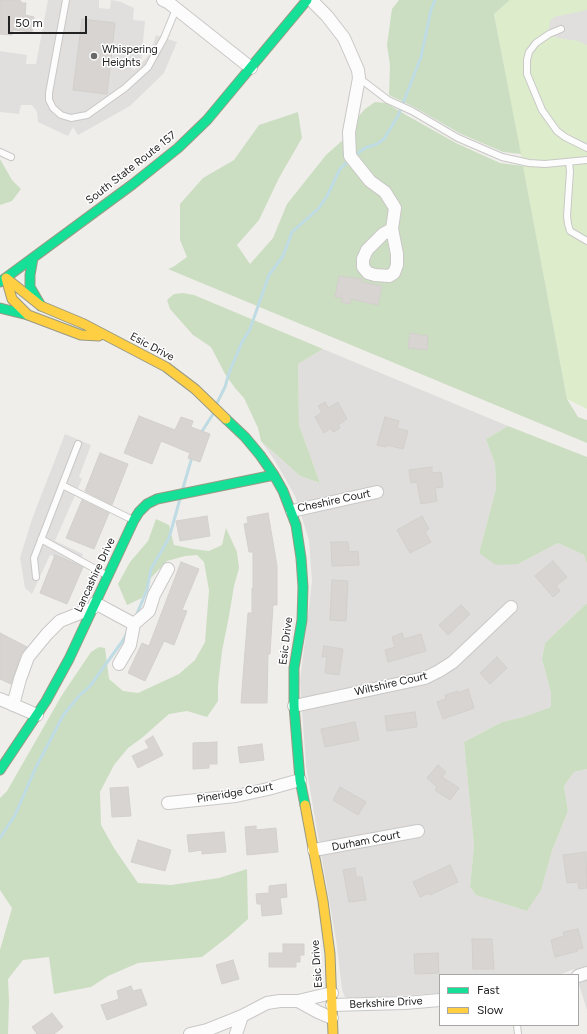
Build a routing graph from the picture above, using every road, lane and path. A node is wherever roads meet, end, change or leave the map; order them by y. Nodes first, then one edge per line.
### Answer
1 (66, 0) edge
2 (163, 0) edge
3 (307, 0) edge
4 (311, 0) edge
5 (176, 9) junction
6 (561, 29) dead end
7 (251, 68) junction
8 (359, 78) junction
9 (587, 148) edge
10 (0, 152) edge
11 (12, 157) dead end
12 (587, 160) edge
13 (569, 162) junction
14 (392, 229) dead end
15 (587, 241) edge
16 (33, 258) junction
17 (3, 280) edge
18 (41, 306) junction
19 (0, 308) edge
20 (28, 315) junction
21 (105, 336) junction
22 (78, 444) dead end
23 (274, 475) junction
24 (62, 485) junction
25 (377, 492) dead end
26 (292, 511) junction
27 (134, 520) junction
28 (41, 539) junction
29 (168, 569) dead end
30 (108, 576) junction
31 (36, 577) dead end
32 (94, 605) junction
33 (511, 607) dead end
34 (134, 624) junction
35 (119, 664) dead end
36 (0, 699) edge
37 (13, 705) junction
38 (294, 706) junction
39 (37, 715) junction
40 (0, 770) edge
41 (300, 780) junction
42 (168, 803) dead end
43 (418, 831) dead end
44 (314, 850) junction
45 (332, 993) junction
46 (439, 1000) edge
47 (298, 1001) junction
48 (332, 1005) junction
49 (242, 1016) junction
50 (332, 1018) junction
51 (211, 1032) edge
52 (190, 1034) edge
53 (236, 1034) edge
54 (333, 1034) edge

1 - 5 lane
2 - 5 street
3 - 7 street, South State Route 157
4 - 8 street
5 - 7 street
6 - 9 lane
7 - 16 street, South State Route 157
8 - 13 lane
8 - 14 street
10 - 11 lane
12 - 13 lane
13 - 15 lane
16 - 17 street, South State Route 157
16 - 18 street
17 - 18 street, Esic Drive
17 - 20 street, Esic Drive
18 - 21 street, Esic Drive
19 - 20 street
20 - 21 street, Esic Drive
21 - 23 street, Esic Drive
22 - 24 lane
23 - 26 street, Esic Drive
23 - 27 street, Lancashire Drive
24 - 27 lane
24 - 28 lane
25 - 26 street, Cheshire Court
26 - 38 street, Esic Drive
27 - 30 street, Lancashire Drive
28 - 30 lane
28 - 31 lane
29 - 34 street
30 - 32 street, Lancashire Drive
32 - 34 street
32 - 37 street
32 - 39 street, Lancashire Drive
33 - 38 street, Wiltshire Court
34 - 35 street
36 - 37 street
37 - 39 street
38 - 41 street, Esic Drive
39 - 40 street, Lancashire Drive
41 - 42 street, Pineridge Court
41 - 44 street, Esic Drive
43 - 44 street, Durham Court
44 - 45 street, Esic Drive
45 - 47 street
45 - 48 street, Esic Drive
46 - 48 street, Berkshire Drive
47 - 49 street
47 - 50 street
48 - 50 street, Esic Drive
49 - 51 street
49 - 53 street
50 - 54 street, Esic Drive
51 - 52 street

